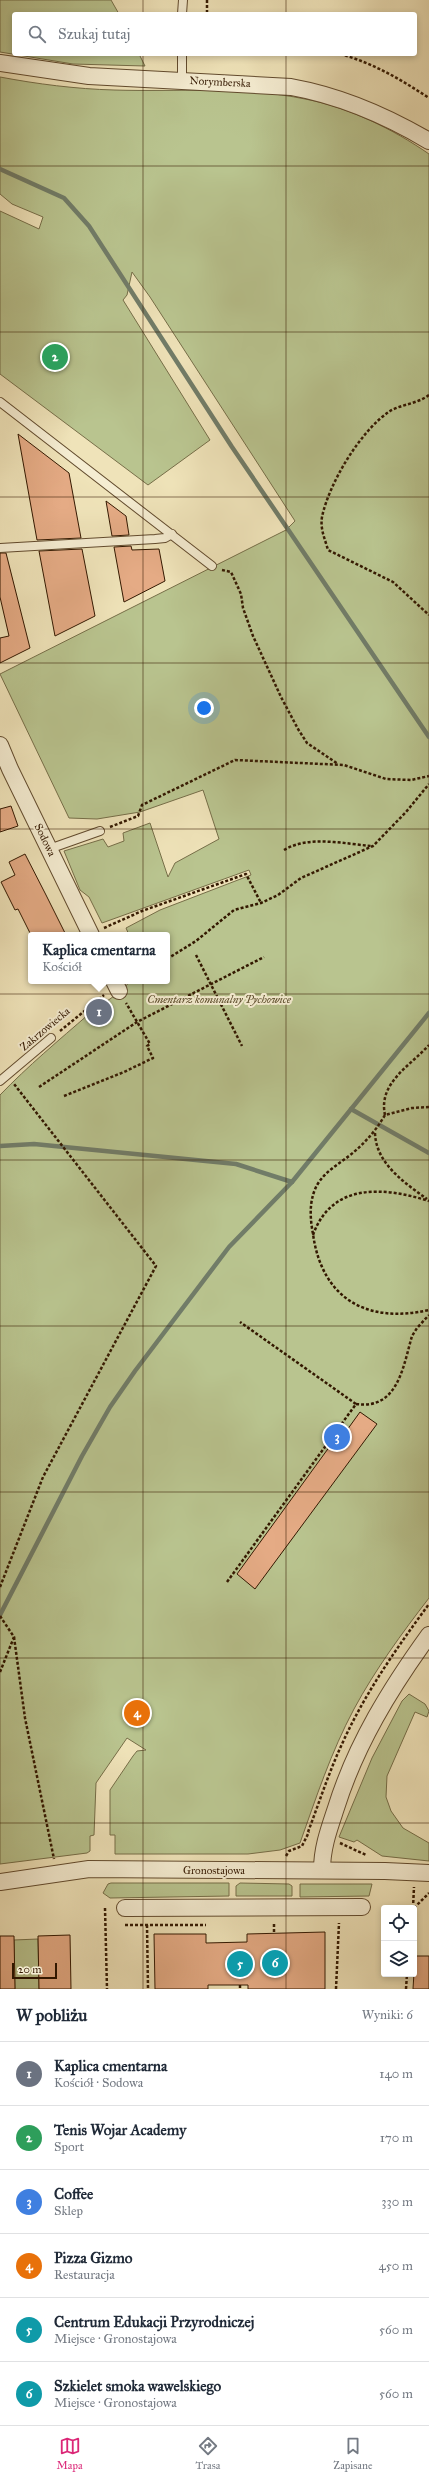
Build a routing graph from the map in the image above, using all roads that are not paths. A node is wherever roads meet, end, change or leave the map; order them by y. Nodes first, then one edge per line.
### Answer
1 (183, 0) edge
2 (182, 12) edge
3 (182, 56) edge
4 (0, 63) edge
5 (182, 81) junction
6 (429, 141) edge
7 (0, 402) edge
8 (172, 534) junction
9 (0, 548) edge
10 (212, 566) road end
11 (0, 745) edge
12 (5, 771) edge
13 (100, 831) road end
14 (49, 849) junction
15 (90, 932) edge
16 (51, 1038) road end
17 (0, 1081) edge
18 (429, 1635) edge
19 (322, 1870) junction
20 (422, 1873) edge
21 (0, 1882) edge
22 (362, 1907) dead end
23 (125, 1908) dead end

1 - 2 lane
3 - 5 lane
4 - 5 street, Norymberska
5 - 6 street, Norymberska
7 - 8 lane
8 - 9 lane
8 - 10 lane
11 - 12 street, Sodowa
12 - 14 street, Sodowa
13 - 14 lane
14 - 15 street, Sodowa
16 - 17 lane, Zakrzowiecka
18 - 19 street
19 - 20 street, Gronostajowa
19 - 21 street, Gronostajowa
22 - 23 street

